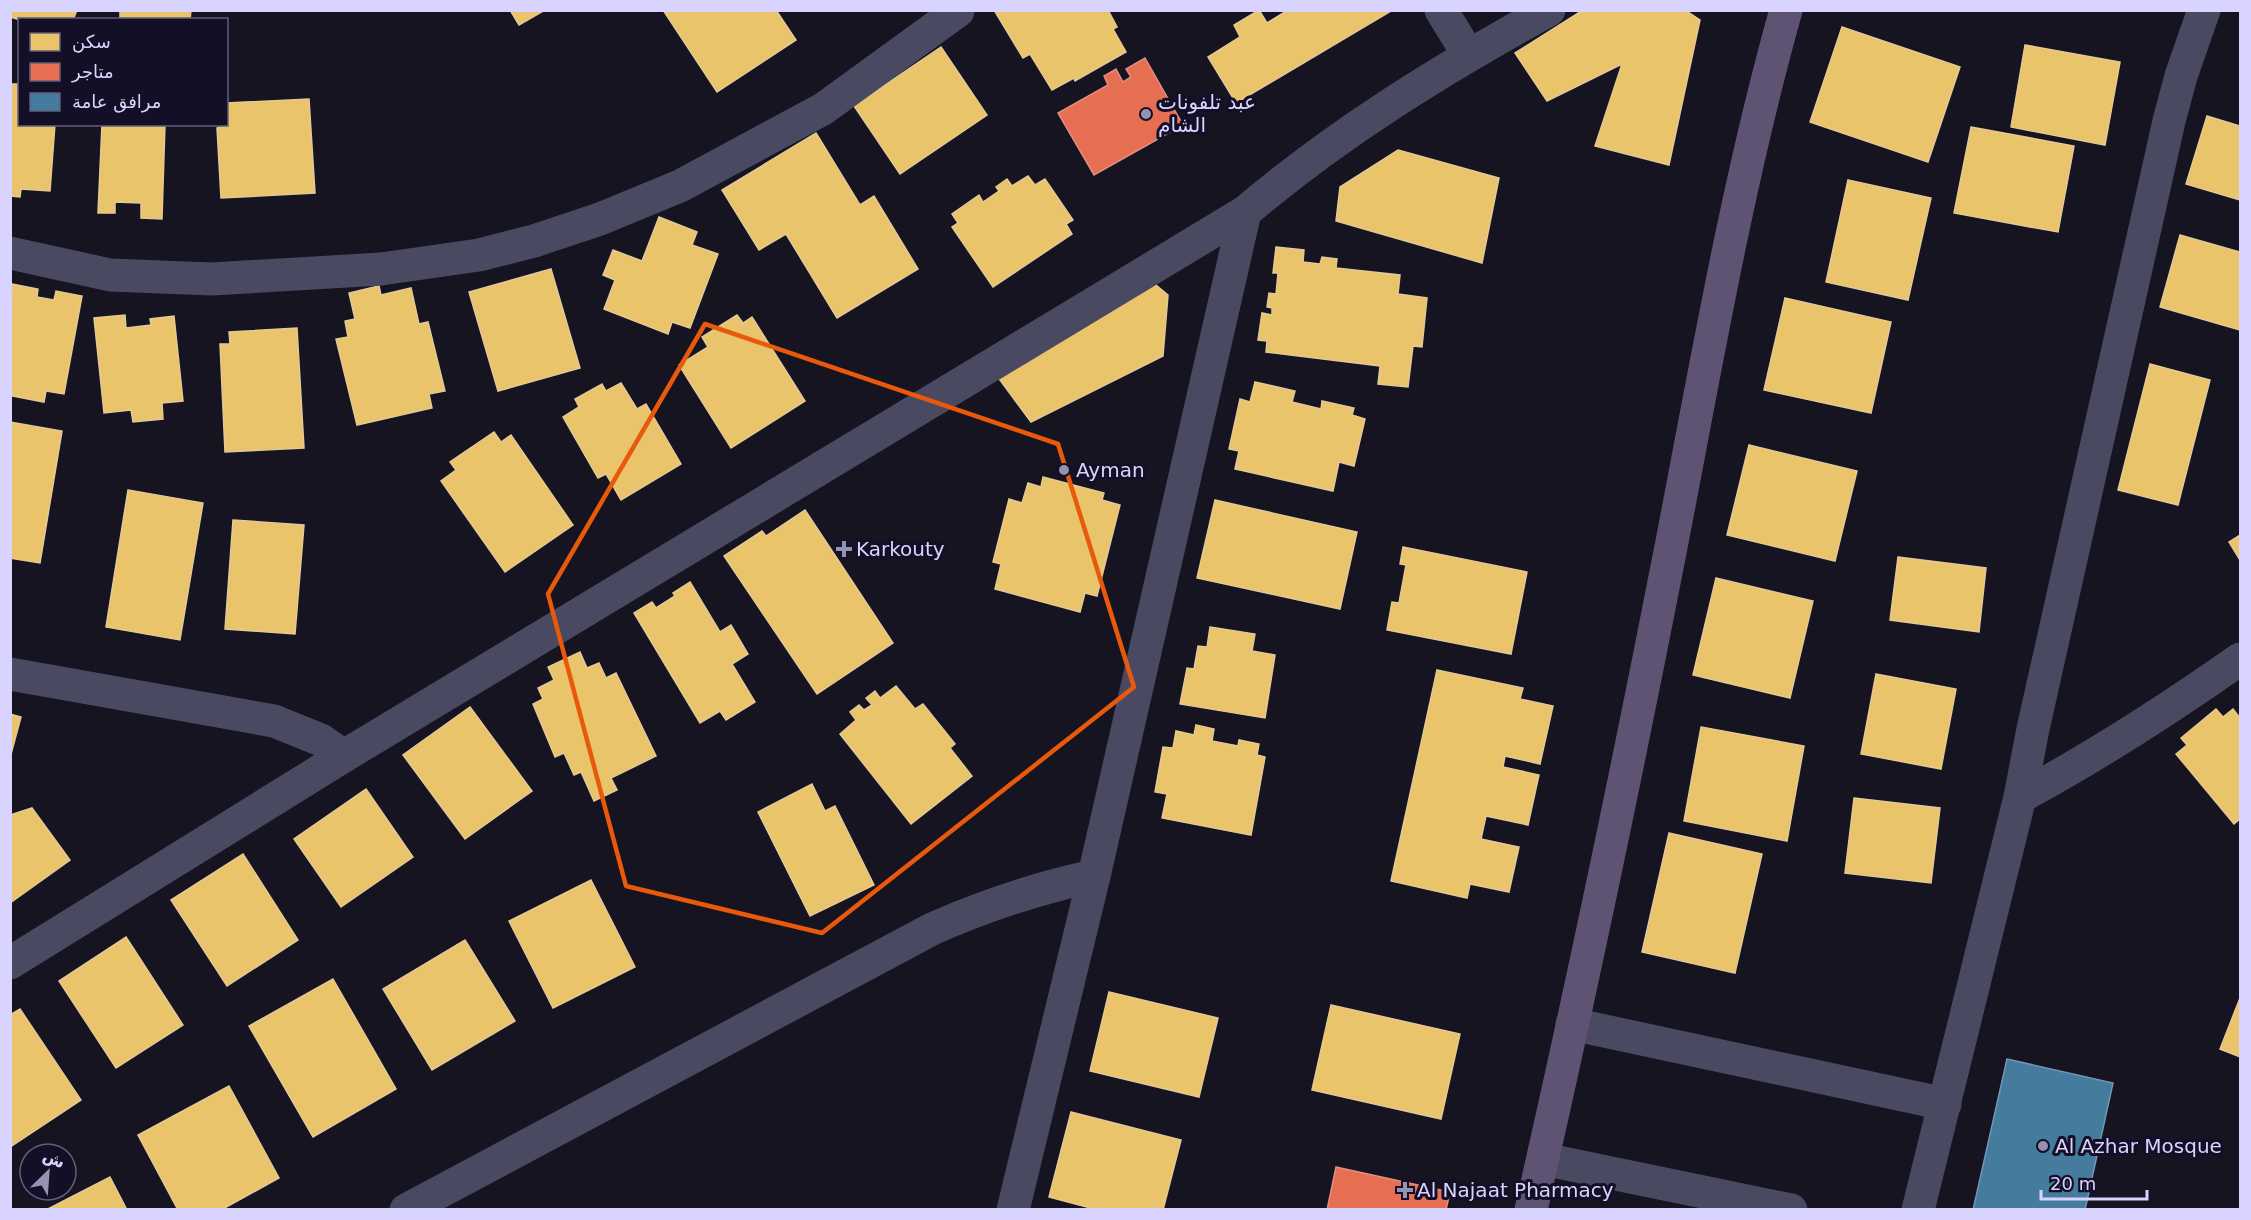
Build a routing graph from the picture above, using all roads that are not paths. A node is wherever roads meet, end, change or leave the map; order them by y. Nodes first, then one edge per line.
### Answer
1 (1441, 10) edge
2 (1549, 10) edge
3 (1786, 10) edge
4 (2204, 10) edge
5 (958, 11) edge
6 (1468, 54) junction
7 (1245, 213) junction
8 (10, 253) edge
9 (2241, 659) edge
10 (10, 674) edge
11 (344, 756) junction
12 (2019, 797) junction
13 (1094, 876) junction
14 (10, 963) edge
15 (1572, 1024) junction
16 (1944, 1104) junction
17 (1543, 1159) junction
18 (406, 1209) edge
19 (1013, 1209) edge
20 (1532, 1209) edge
21 (1791, 1209) edge
22 (1918, 1209) edge

1 - 6 street
2 - 6 street
3 - 15 main road
4 - 12 street
5 - 8 street
6 - 7 street
7 - 11 street
7 - 13 street
9 - 12 street
10 - 11 street
11 - 14 street
12 - 16 street
13 - 18 street
13 - 19 street
15 - 16 street
15 - 17 main road
16 - 22 street
17 - 20 main road
17 - 21 street

